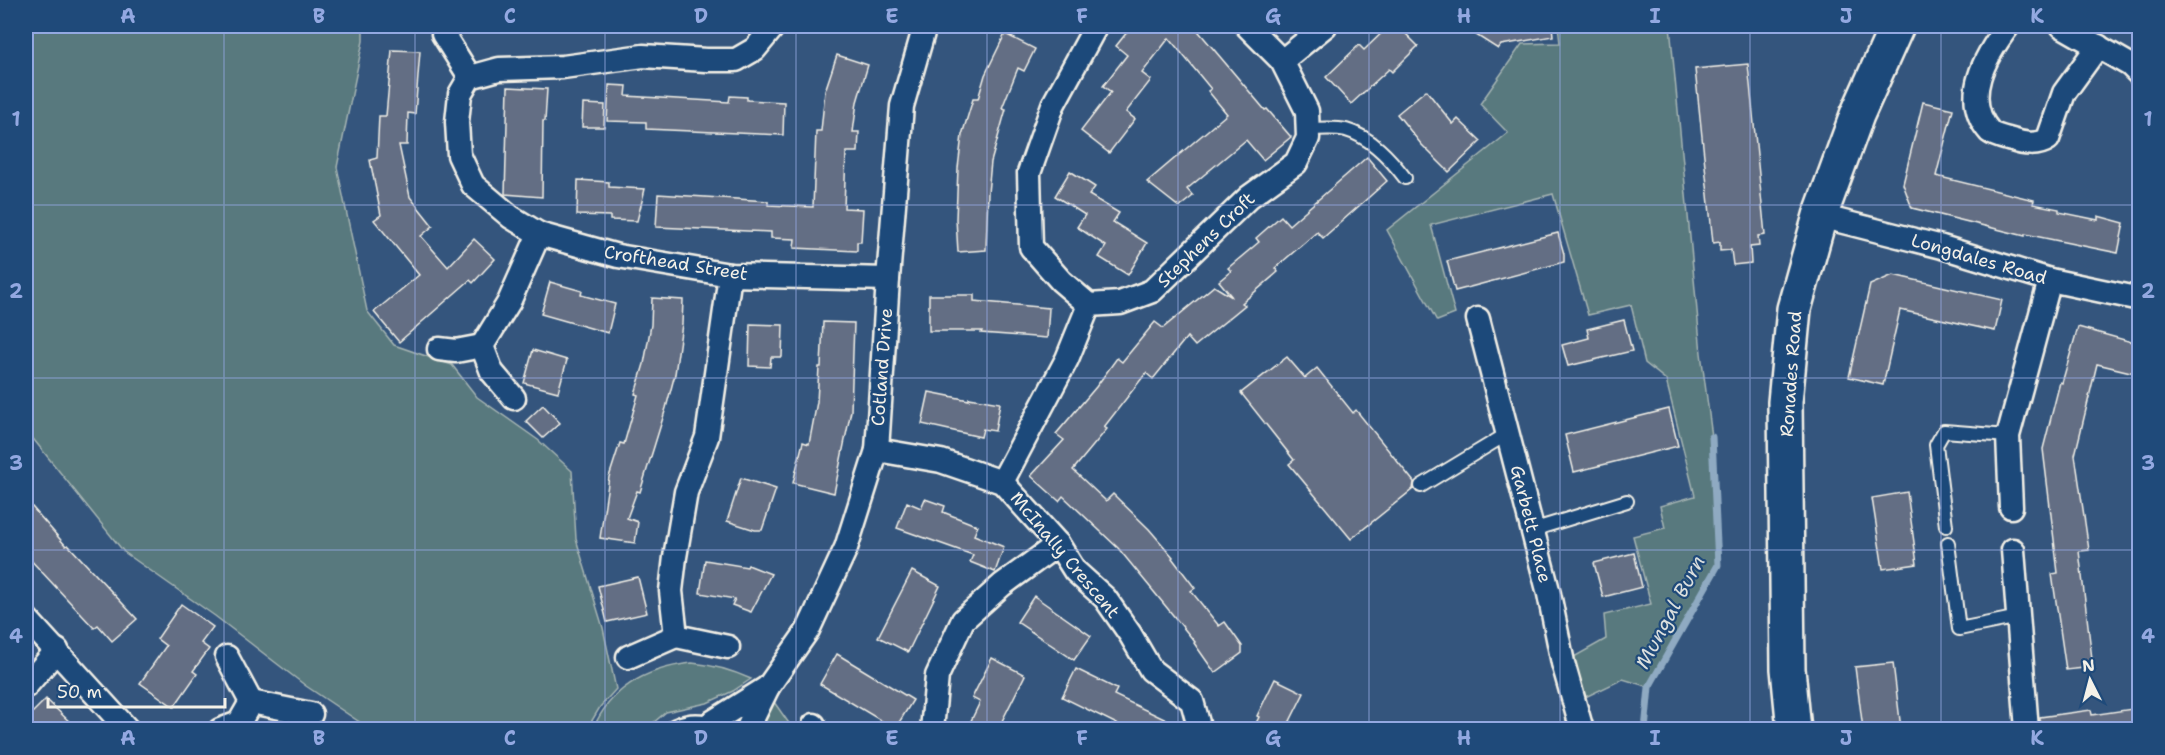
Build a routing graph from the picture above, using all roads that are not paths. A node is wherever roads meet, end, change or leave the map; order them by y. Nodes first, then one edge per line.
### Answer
1 (774, 26) edge
2 (925, 26) edge
3 (1096, 26) edge
4 (1247, 26) edge
5 (1325, 26) edge
6 (1897, 26) edge
7 (2008, 26) edge
8 (2062, 26) edge
9 (443, 34) dead end
10 (2098, 46) junction
11 (1282, 61) junction
12 (2139, 75) edge
13 (470, 77) junction
14 (1308, 129) junction
15 (1405, 178) dead end
16 (1820, 216) junction
17 (539, 234) junction
18 (730, 274) junction
19 (888, 279) junction
20 (2050, 280) junction
21 (2139, 299) edge
22 (1089, 305) junction
23 (1478, 319) dead end
24 (482, 346) junction
25 (439, 349) dead end
26 (514, 398) dead end
27 (1508, 434) junction
28 (2008, 436) junction
29 (877, 450) junction
30 (1002, 482) junction
31 (1421, 486) dead end
32 (1627, 501) dead end
33 (2011, 507) dead end
34 (1946, 526) dead end
35 (1532, 530) junction
36 (1948, 543) dead end
37 (1058, 544) junction
38 (2013, 550) dead end
39 (2019, 617) junction
40 (26, 618) edge
41 (676, 636) junction
42 (728, 647) dead end
43 (57, 650) junction
44 (227, 657) dead end
45 (628, 657) dead end
46 (1788, 669) junction
47 (26, 686) edge
48 (768, 687) junction
49 (252, 702) junction
50 (311, 714) dead end
51 (710, 728) edge
52 (128, 729) edge
53 (219, 729) edge
54 (677, 729) edge
55 (747, 729) edge
56 (932, 729) edge
57 (1200, 729) edge
58 (1582, 729) edge
59 (1776, 729) edge
60 (1794, 729) edge
61 (2027, 729) edge

1 - 13 street
2 - 19 street, Cotland Drive
3 - 22 street
4 - 11 street
5 - 11 street
6 - 16 main road, Ronades Road
7 - 10 street
8 - 10 street
9 - 13 street
10 - 12 street
11 - 14 street
13 - 17 street, Crofthead Street
14 - 15 lane
14 - 22 street, Stephens Croft
16 - 20 street, Longdales Road
16 - 46 main road, Ronades Road
17 - 18 street, Crofthead Street
17 - 24 street
18 - 19 street, Crofthead Street
18 - 41 street
19 - 29 street, Cotland Drive
20 - 21 street, Longdales Road
20 - 28 street
22 - 30 street
23 - 27 street, Garbett Place
24 - 25 street
24 - 26 street
27 - 31 lane
27 - 35 street, Garbett Place
28 - 33 street
28 - 34 lane
29 - 30 street, McInally Crescent
29 - 48 street, Cotland Drive
30 - 37 street, McInally Crescent
32 - 35 lane
35 - 58 street, Garbett Place
36 - 39 lane
37 - 56 street
37 - 57 street, McInally Crescent
38 - 39 street
39 - 61 street
40 - 43 street
41 - 42 street
41 - 45 street
43 - 47 street
43 - 52 street
44 - 49 street
46 - 59 main road, Ronades Road
46 - 60 main road, Ronades Road
48 - 51 street, Cotland Drive
48 - 55 street, Cotland Drive
49 - 50 street
49 - 53 street
51 - 54 street, Cotland Drive

